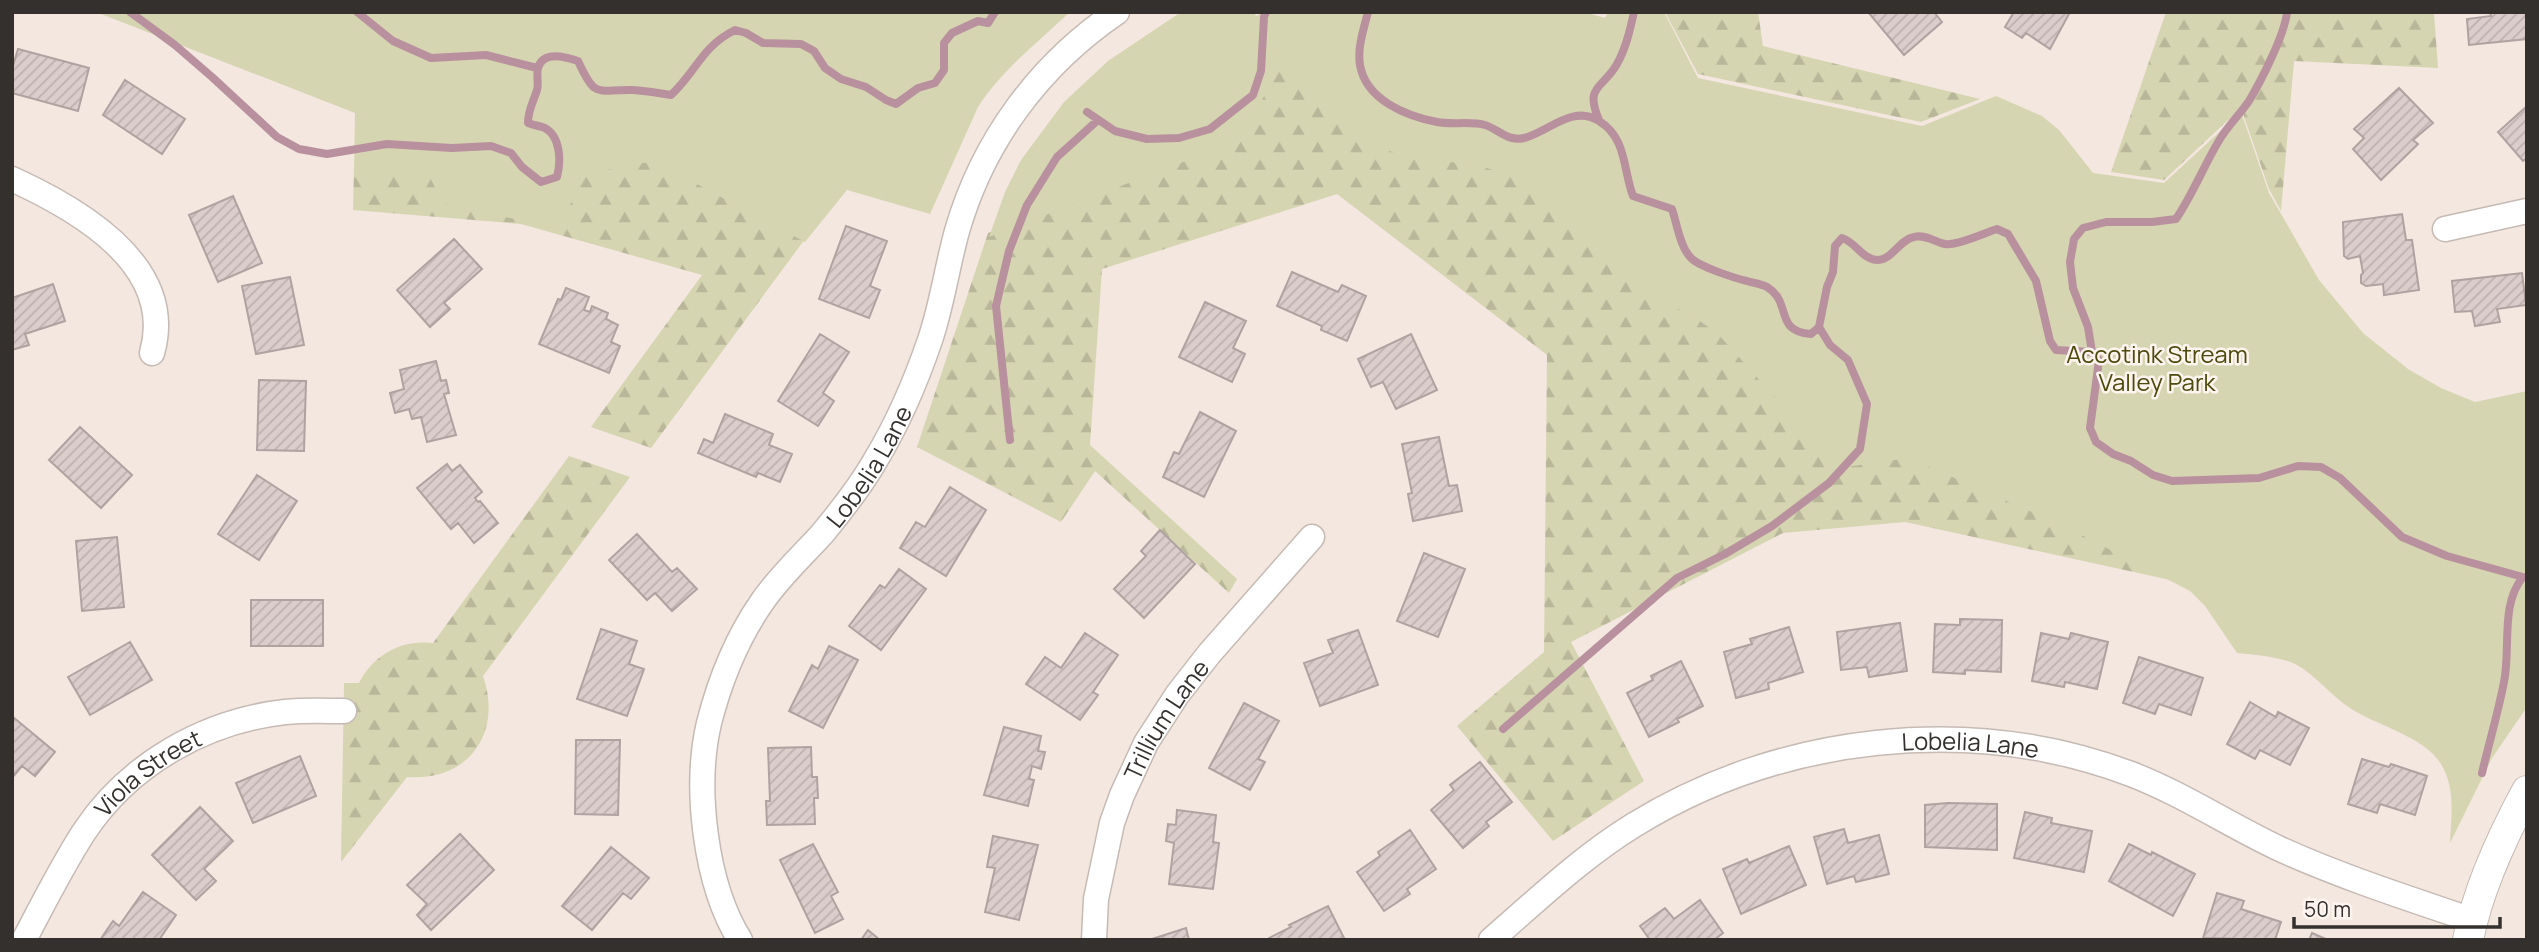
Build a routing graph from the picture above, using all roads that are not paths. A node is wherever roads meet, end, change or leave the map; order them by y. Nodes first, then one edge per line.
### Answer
1 (1117, 12) edge
2 (12, 179) edge
3 (2527, 211) edge
4 (2445, 229) dead end
5 (152, 353) dead end
6 (1312, 537) dead end
7 (344, 711) dead end
8 (2527, 791) edge
9 (2470, 930) edge
10 (24, 940) edge
11 (740, 940) edge
12 (1094, 940) edge
13 (1491, 940) edge

1 - 11 street, Lobelia Lane
2 - 5 street
3 - 4 street
6 - 12 street, Trillium Lane
7 - 10 street, Viola Street
8 - 9 street
9 - 13 street, Lobelia Lane

